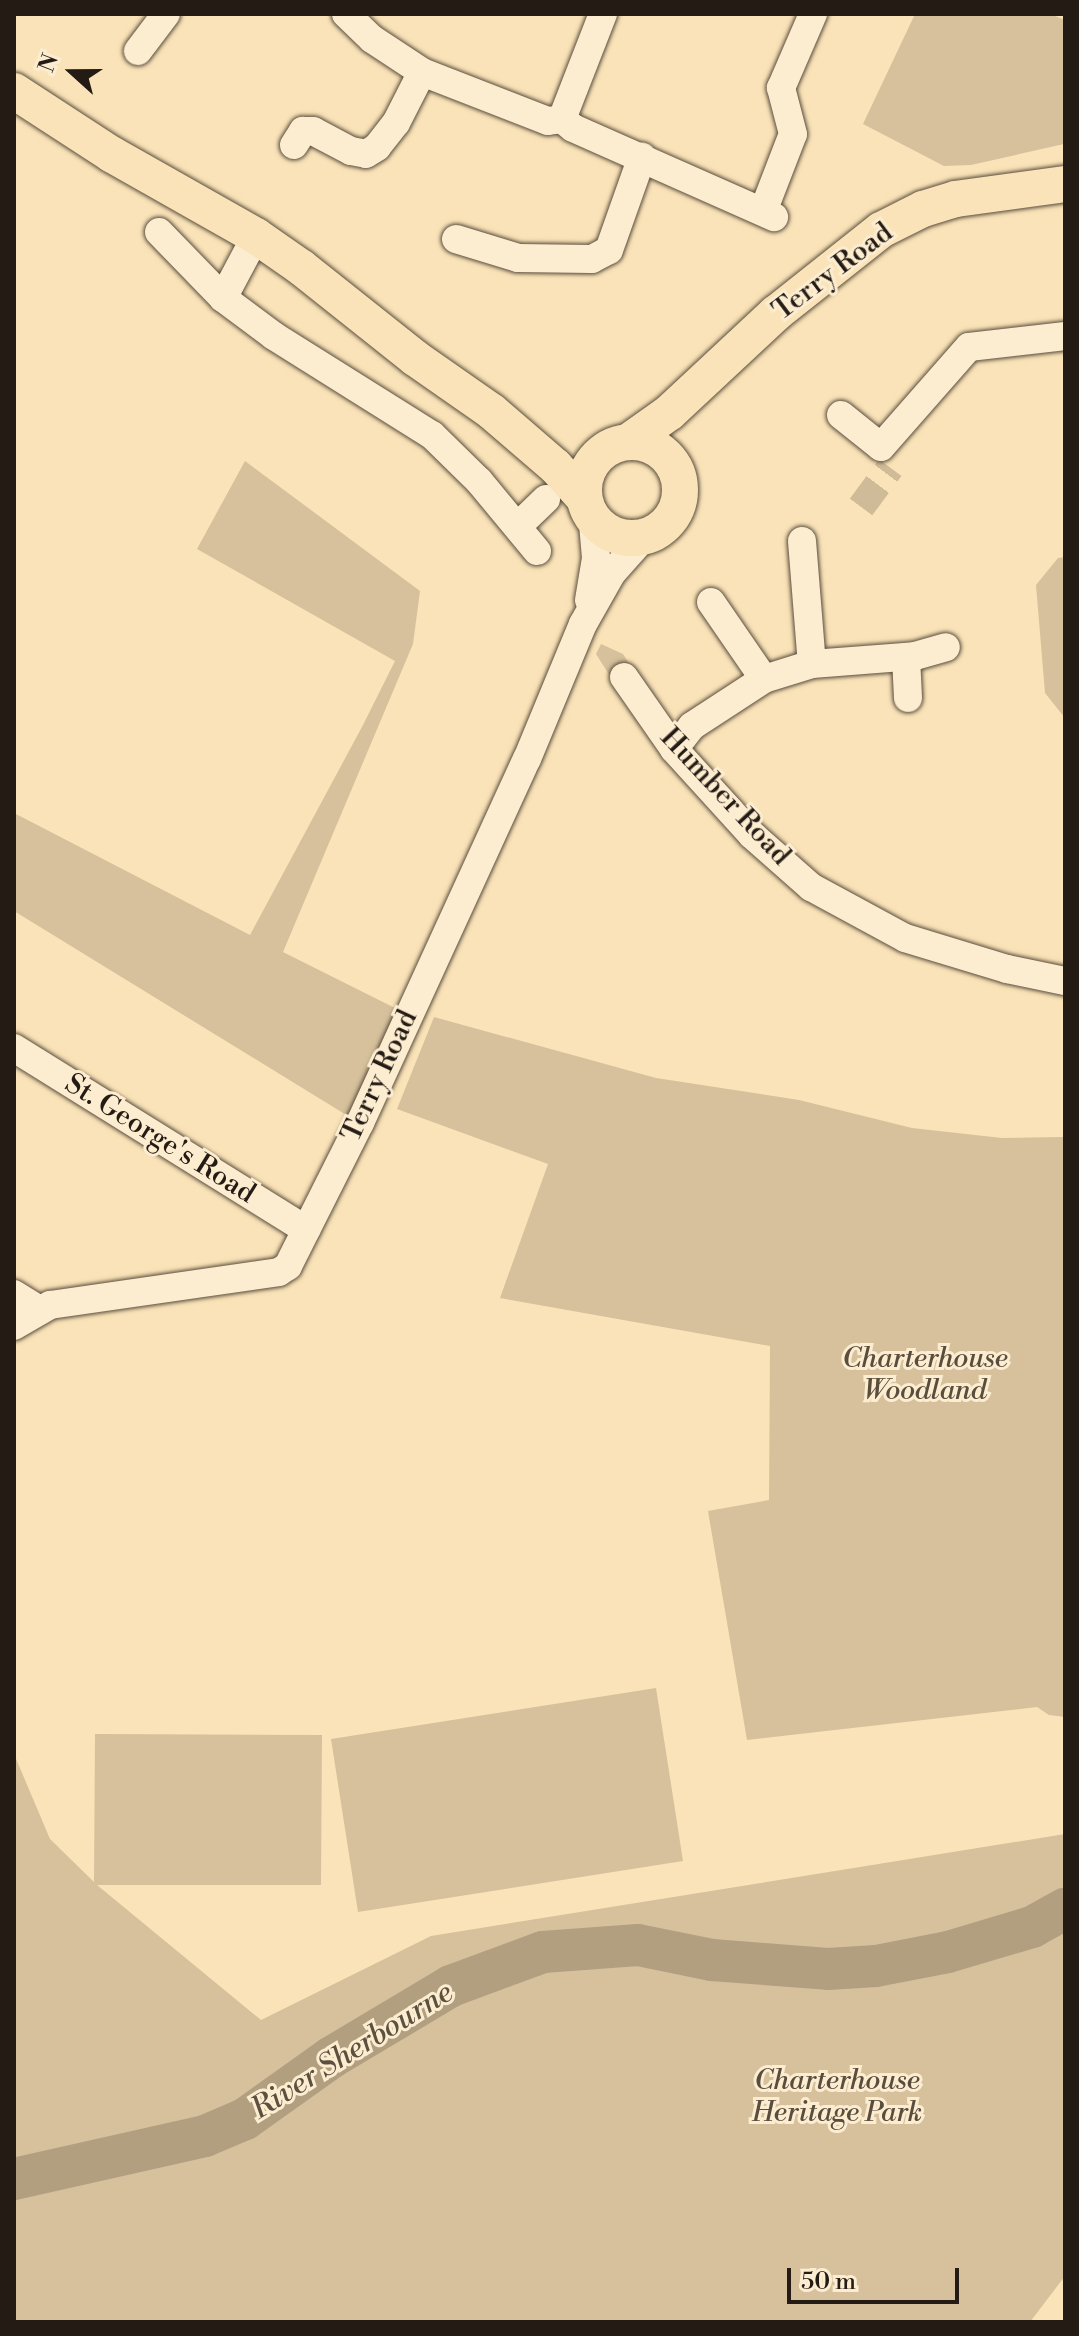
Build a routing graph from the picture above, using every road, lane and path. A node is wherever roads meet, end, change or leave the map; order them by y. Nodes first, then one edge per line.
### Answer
1 (166, 14) edge
2 (346, 14) edge
3 (603, 14) edge
4 (813, 14) edge
5 (138, 51) dead end
6 (422, 72) junction
7 (14, 91) edge
8 (562, 119) junction
9 (294, 145) dead end
10 (642, 157) junction
11 (1065, 184) edge
12 (159, 232) dead end
13 (256, 236) junction
14 (456, 239) dead end
15 (223, 298) junction
16 (1065, 336) edge
17 (713, 375) junction
18 (491, 411) junction
19 (841, 415) dead end
20 (615, 447) junction
21 (674, 466) junction
22 (546, 499) dead end
23 (588, 509) junction
24 (518, 526) junction
25 (644, 537) junction
26 (802, 541) dead end
27 (537, 551) dead end
28 (711, 602) dead end
29 (583, 624) junction
30 (946, 647) dead end
31 (906, 657) junction
32 (812, 664) junction
33 (624, 677) dead end
34 (764, 679) junction
35 (908, 698) dead end
36 (674, 749) junction
37 (1065, 981) edge
38 (14, 1048) edge
39 (306, 1230) junction
40 (14, 1294) edge
41 (40, 1310) junction
42 (14, 1326) edge

1 - 5 street
2 - 6 street
3 - 8 street
4 - 10 street
6 - 8 street
6 - 9 street
7 - 13 main road
8 - 10 street
10 - 14 street
11 - 17 main road, Terry Road
12 - 15 street
13 - 15 street
13 - 18 main road
15 - 24 street
16 - 19 street
17 - 20 main road, Terry Road
17 - 21 main road, Terry Road
18 - 20 main road
18 - 23 main road
20 - 21 main road
20 - 23 main road
21 - 25 main road
22 - 24 street
23 - 25 main road
23 - 29 street, Terry Road
24 - 27 street
25 - 29 street, Terry Road
26 - 32 street
28 - 34 street
29 - 39 street, Terry Road
30 - 31 street
31 - 32 street
31 - 35 street
32 - 34 street
33 - 36 street, Humber Road
34 - 36 street
36 - 37 street, Humber Road
38 - 39 street, St. George's Road
39 - 41 street, Terry Road
40 - 41 street
41 - 42 street, Terry Road

